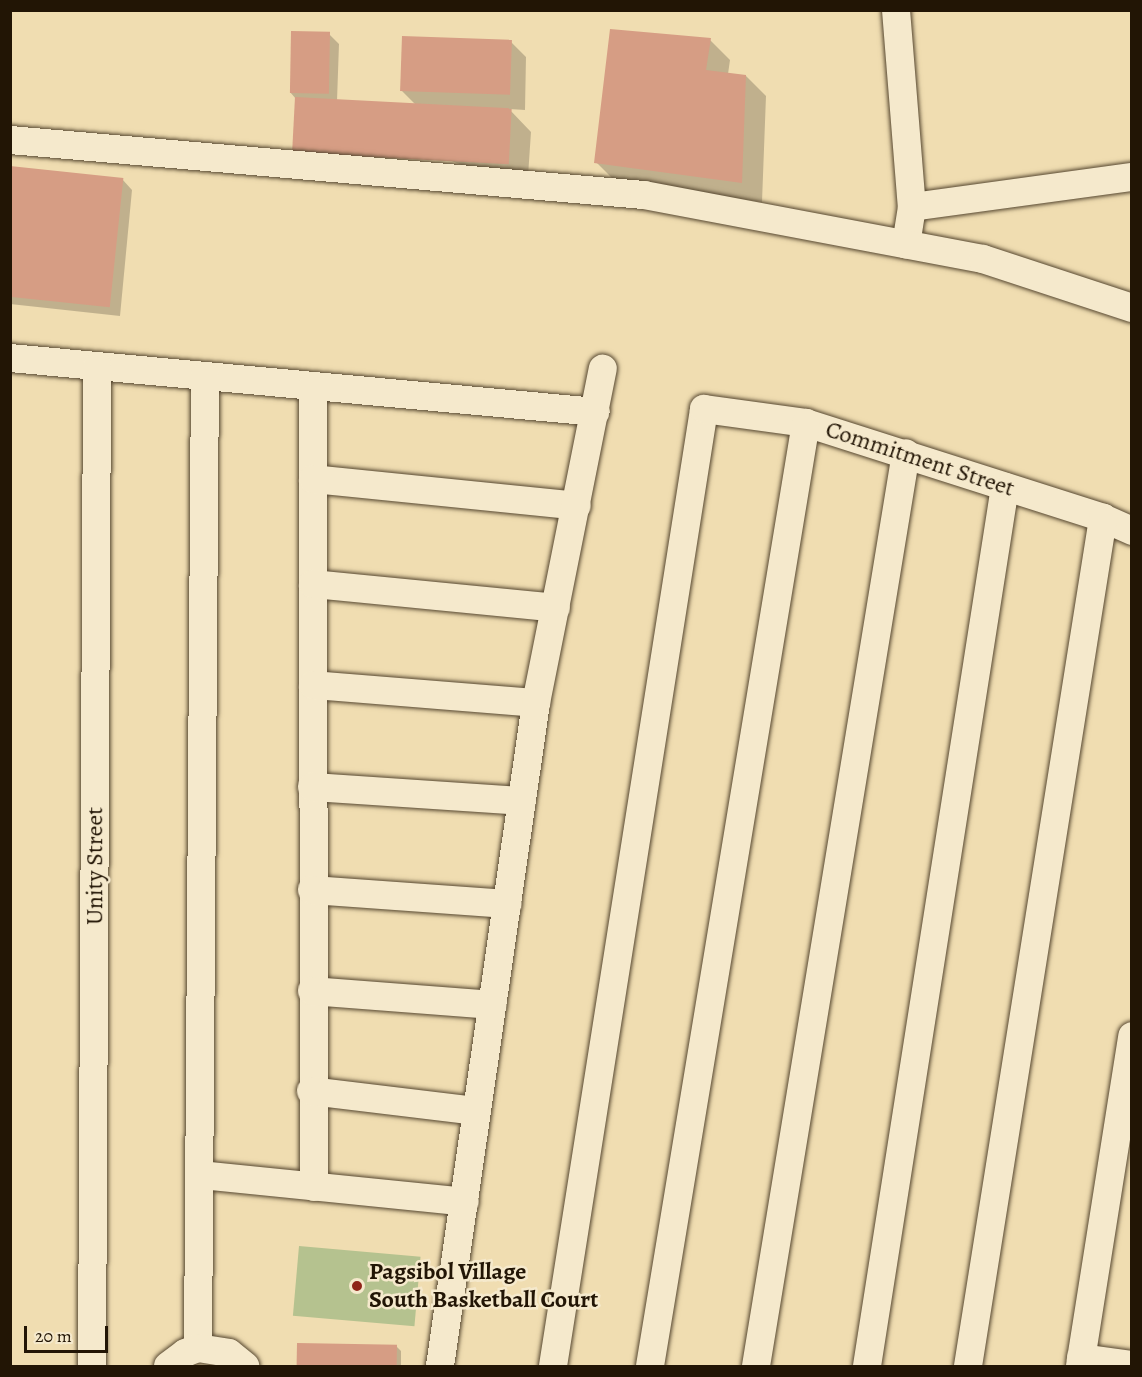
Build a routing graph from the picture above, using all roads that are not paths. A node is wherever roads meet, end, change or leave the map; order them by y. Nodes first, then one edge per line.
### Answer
1 (896, 10) edge
2 (10, 140) edge
3 (1131, 177) edge
4 (912, 207) junction
5 (906, 244) junction
6 (1131, 308) edge
7 (10, 358) edge
8 (98, 366) junction
9 (603, 369) dead end
10 (205, 376) junction
11 (313, 386) junction
12 (596, 412) junction
13 (806, 423) junction
14 (906, 453) junction
15 (313, 480) junction
16 (1005, 487) junction
17 (577, 506) junction
18 (1103, 518) junction
19 (1131, 531) edge
20 (313, 584) junction
21 (556, 608) junction
22 (313, 686) junction
23 (536, 703) junction
24 (312, 787) junction
25 (522, 801) junction
26 (312, 890) junction
27 (507, 904) junction
28 (312, 991) junction
29 (492, 1005) junction
30 (1131, 1036) edge
31 (311, 1091) junction
32 (476, 1111) junction
33 (201, 1175) junction
34 (314, 1187) junction
35 (465, 1202) junction
36 (198, 1348) junction
37 (1080, 1362) edge
38 (1131, 1365) edge
39 (92, 1366) edge
40 (168, 1366) edge
41 (245, 1366) edge
42 (440, 1366) edge
43 (553, 1366) edge
44 (650, 1366) edge
45 (756, 1366) edge
46 (867, 1366) edge
47 (968, 1366) edge

1 - 4 street
2 - 5 street
3 - 4 street
4 - 5 street
5 - 6 street
7 - 8 street
8 - 10 street
8 - 39 street, Unity Street
9 - 12 street
10 - 11 street
10 - 33 street
11 - 12 street
11 - 15 street
12 - 17 street
13 - 14 street, Commitment Street
13 - 43 street, Commitment Street
13 - 44 street
14 - 16 street, Commitment Street
14 - 45 street
15 - 17 street
15 - 20 street
16 - 18 street, Commitment Street
16 - 46 street
17 - 21 street
18 - 19 street, Commitment Street
18 - 47 street
20 - 21 street
20 - 22 street
21 - 23 street
22 - 23 street
22 - 24 street
23 - 25 street
24 - 25 street
24 - 26 street
25 - 27 street
26 - 27 street
26 - 28 street
27 - 29 street
28 - 29 street
28 - 31 street
29 - 32 street
30 - 37 street
31 - 32 street
31 - 34 street
32 - 35 street
33 - 34 street
33 - 36 street
34 - 35 street
35 - 42 street
36 - 40 street
36 - 41 street
37 - 38 street

